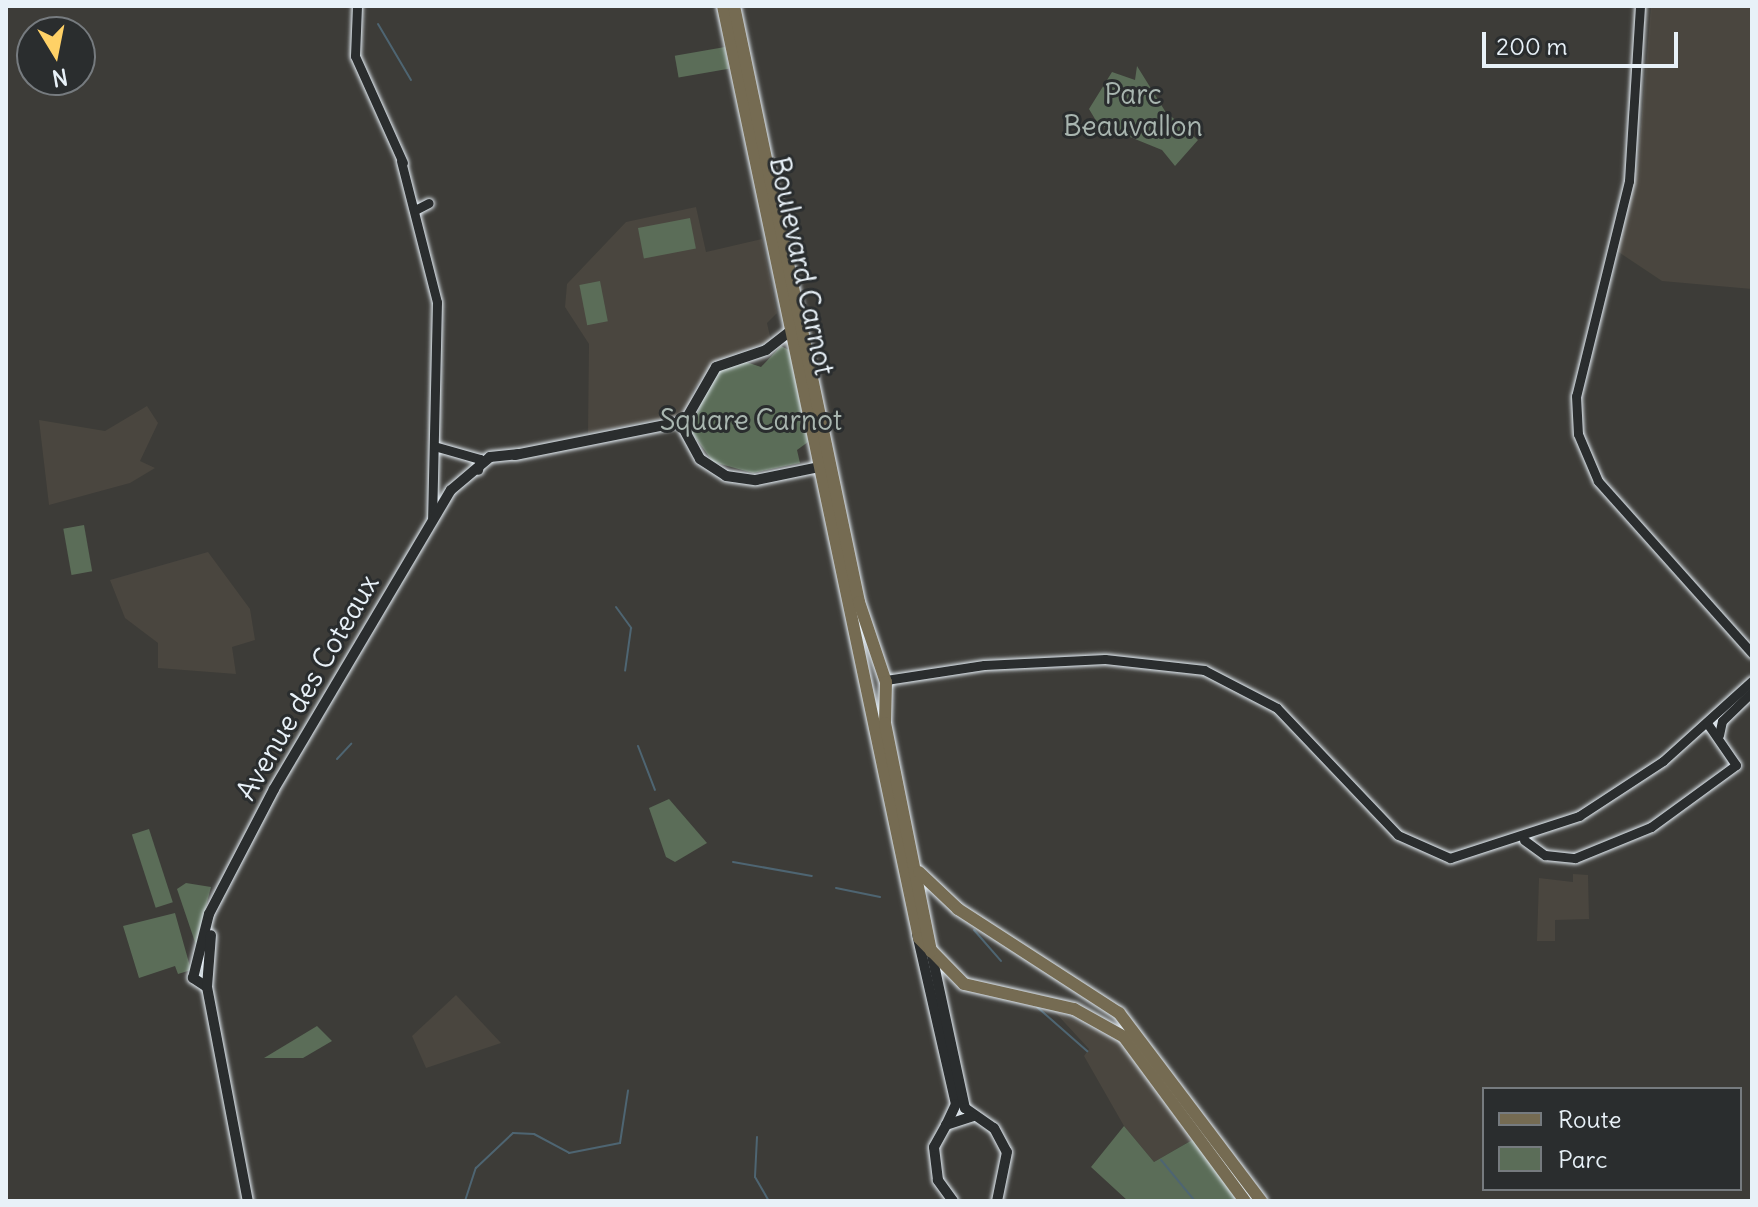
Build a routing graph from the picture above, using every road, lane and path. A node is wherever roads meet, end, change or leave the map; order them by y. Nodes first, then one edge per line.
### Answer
1 (357, 6) edge
2 (723, 6) edge
3 (734, 6) edge
4 (1640, 6) edge
5 (401, 161) junction
6 (429, 203) dead end
7 (417, 209) junction
8 (420, 228) junction
9 (789, 332) junction
10 (680, 422) junction
11 (434, 446) junction
12 (497, 459) junction
13 (481, 463) junction
14 (820, 473) junction
15 (474, 474) junction
16 (457, 487) junction
17 (432, 492) junction
18 (447, 498) junction
19 (432, 518) junction
20 (1752, 653) edge
21 (864, 677) junction
22 (883, 681) junction
23 (1752, 681) edge
24 (1752, 692) edge
25 (868, 694) junction
26 (1707, 723) junction
27 (1719, 739) junction
28 (1548, 830) junction
29 (1522, 839) junction
30 (1537, 845) junction
31 (917, 869) junction
32 (213, 906) junction
33 (918, 906) junction
34 (958, 909) junction
35 (917, 932) junction
36 (931, 951) junction
37 (207, 972) junction
38 (195, 974) junction
39 (207, 987) junction
40 (976, 1116) junction
41 (946, 1125) junction
42 (248, 1201) edge
43 (953, 1201) edge
44 (997, 1201) edge
45 (1245, 1201) edge
46 (1261, 1201) edge

1 - 5 street
2 - 9 main road, Boulevard Carnot
3 - 22 main road, Boulevard Carnot
4 - 20 street
5 - 7 street
5 - 8 street
6 - 7 street
7 - 8 street
8 - 11 street
9 - 10 main road
9 - 14 main road, Boulevard Carnot
10 - 12 main road, Avenue des Coteaux
10 - 14 main road
11 - 13 street
11 - 17 street
12 - 13 main road, Avenue des Coteaux
12 - 15 main road, Avenue des Coteaux
13 - 15 street
13 - 16 main road, Avenue des Coteaux
14 - 21 main road, Boulevard Carnot
15 - 16 main road, Avenue des Coteaux
16 - 18 main road, Avenue des Coteaux
17 - 18 street
17 - 19 street
18 - 19 main road, Avenue des Coteaux
19 - 32 main road, Avenue des Coteaux
21 - 22 main road
21 - 25 main road, Boulevard Carnot
22 - 25 main road
22 - 29 street
22 - 31 main road, Boulevard Carnot
23 - 26 street
24 - 27 street
25 - 33 main road, Boulevard Carnot
26 - 27 street
26 - 28 street
27 - 30 street
28 - 29 street
28 - 30 street
29 - 30 street
31 - 33 main road, Boulevard Carnot
31 - 34 main road
32 - 37 main road, Avenue des Coteaux
32 - 38 main road, Avenue des Coteaux
33 - 34 main road
33 - 35 main road, Boulevard Carnot
33 - 36 main road, Boulevard Carnot
34 - 46 main road
35 - 36 main road, Boulevard Carnot
35 - 41 main road, Boulevard Carnot
36 - 40 main road, Boulevard Carnot
36 - 45 main road
37 - 38 main road
37 - 39 main road, Avenue des Coteaux
38 - 39 main road
39 - 42 main road, Avenue des Coteaux
40 - 41 main road
40 - 44 main road, Boulevard Carnot
41 - 43 main road, Boulevard Carnot

